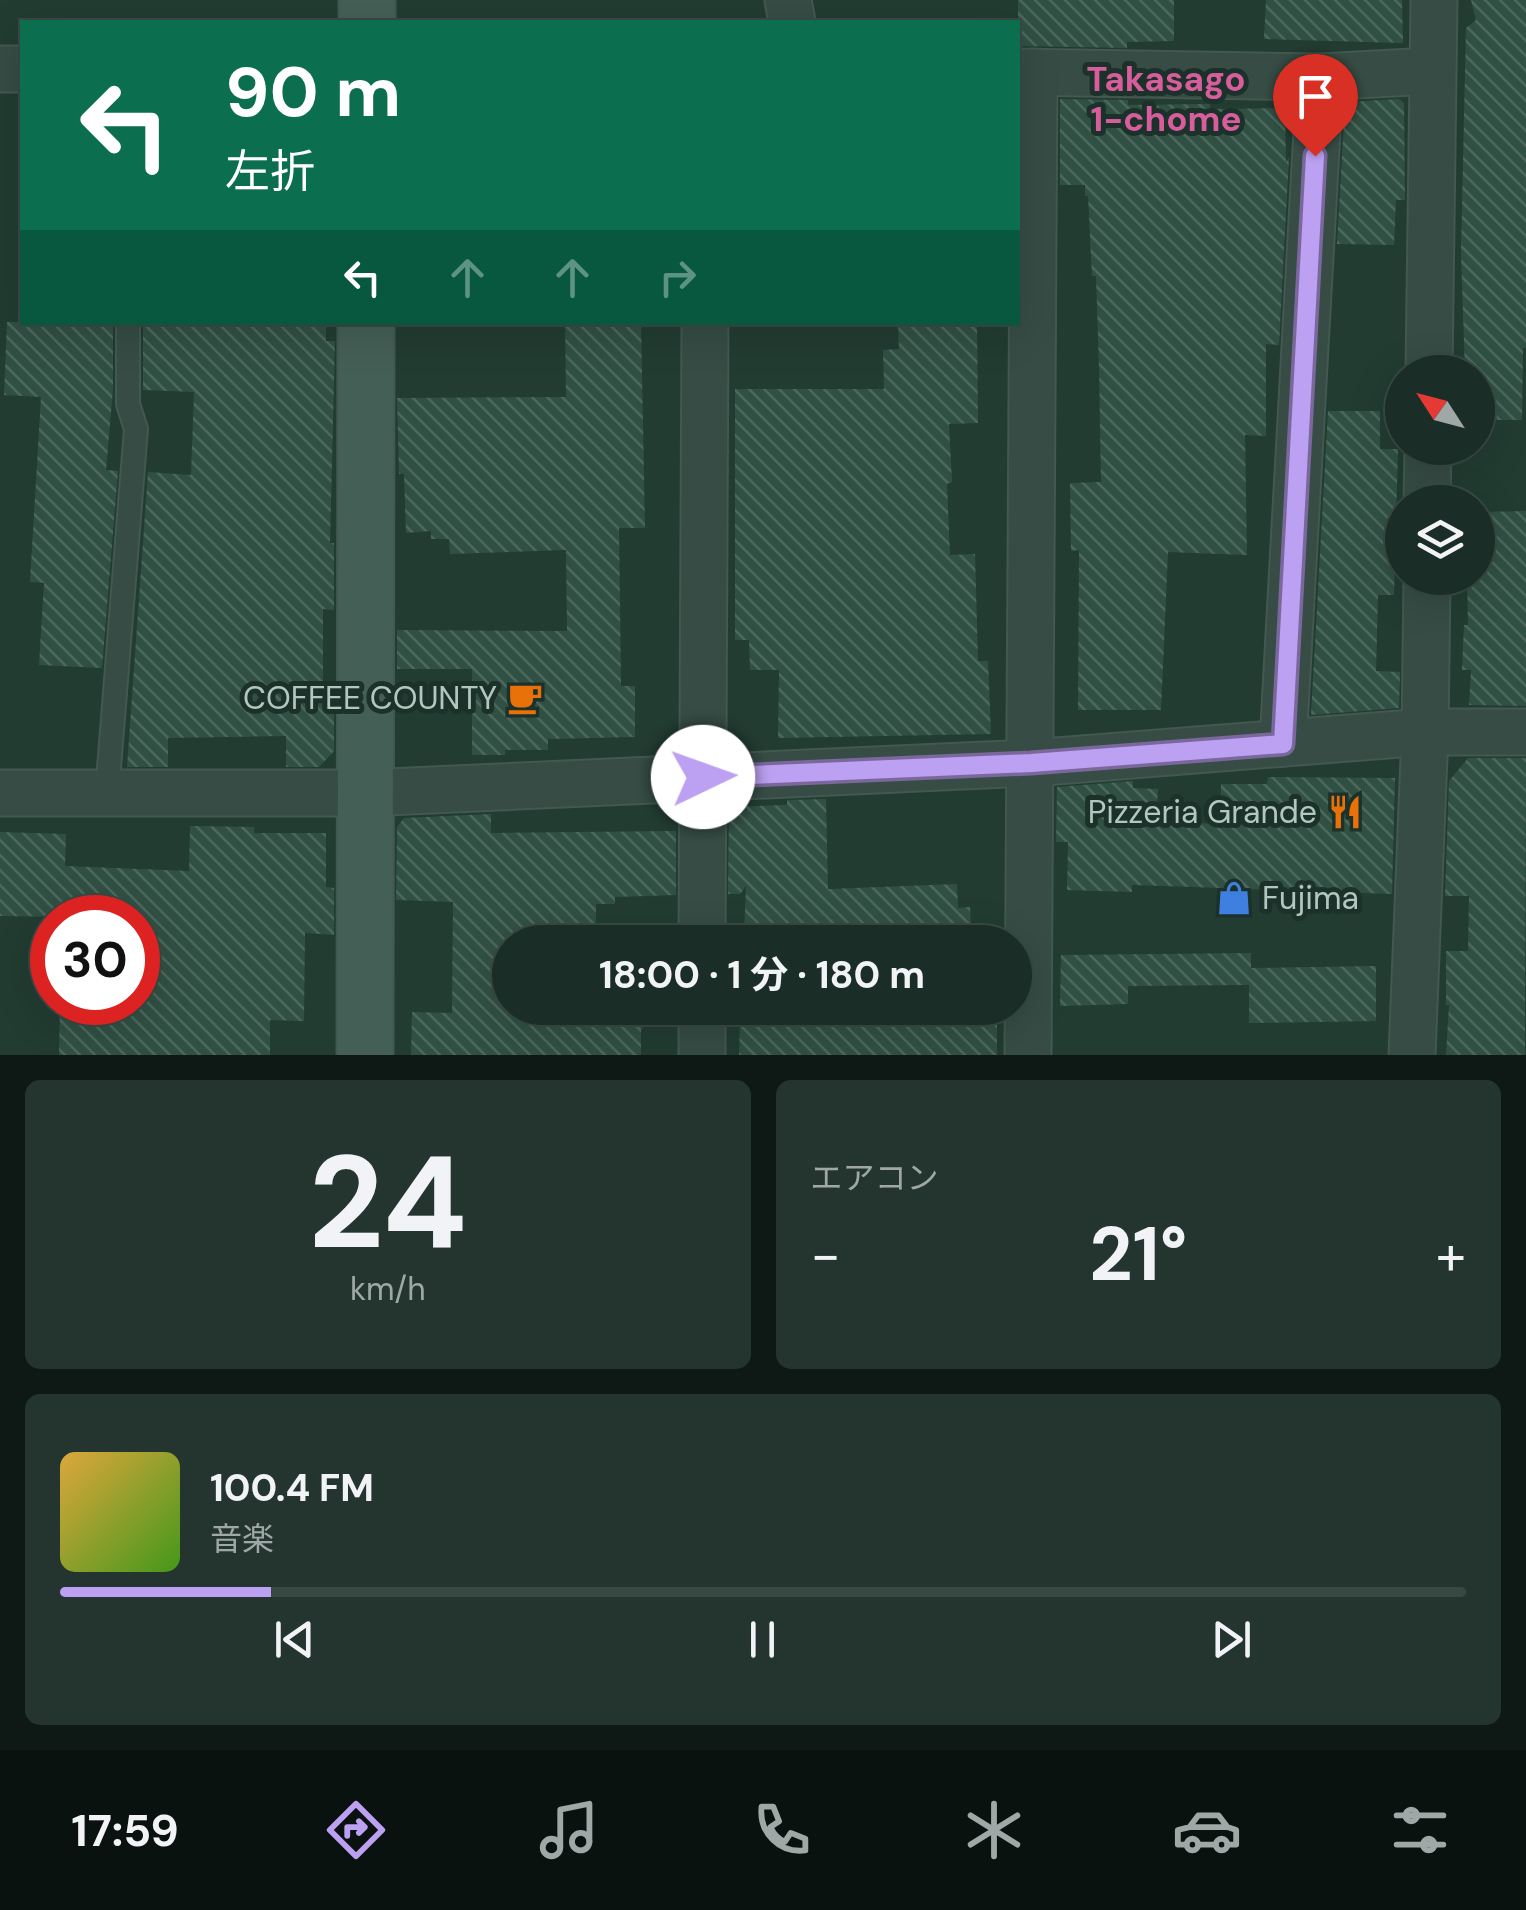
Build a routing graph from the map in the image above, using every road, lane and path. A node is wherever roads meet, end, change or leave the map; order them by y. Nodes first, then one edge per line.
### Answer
1 (1434, 0) edge
2 (1431, 70) junction
3 (1026, 72) edge
4 (1320, 77) junction
5 (128, 325) edge
6 (366, 325) edge
7 (705, 325) edge
8 (1428, 355) edge
9 (1427, 595) edge
10 (1425, 732) junction
11 (1526, 732) edge
12 (1283, 744) junction
13 (1031, 763) junction
14 (703, 777) junction
15 (0, 793) edge
16 (365, 793) junction
17 (107, 794) junction
18 (702, 925) edge
19 (702, 1025) edge
20 (365, 1055) edge
21 (702, 1055) edge
22 (1028, 1055) edge
23 (1412, 1055) edge

1 - 2 street
2 - 4 street
2 - 8 street
3 - 4 street
3 - 13 street
4 - 12 street
5 - 17 lane
6 - 16 street
7 - 14 street
9 - 10 street
10 - 11 street
10 - 12 street
10 - 23 street
12 - 13 street
13 - 14 street
13 - 22 street
14 - 16 street
14 - 18 street
15 - 17 street
16 - 17 street
16 - 20 street
19 - 21 street

